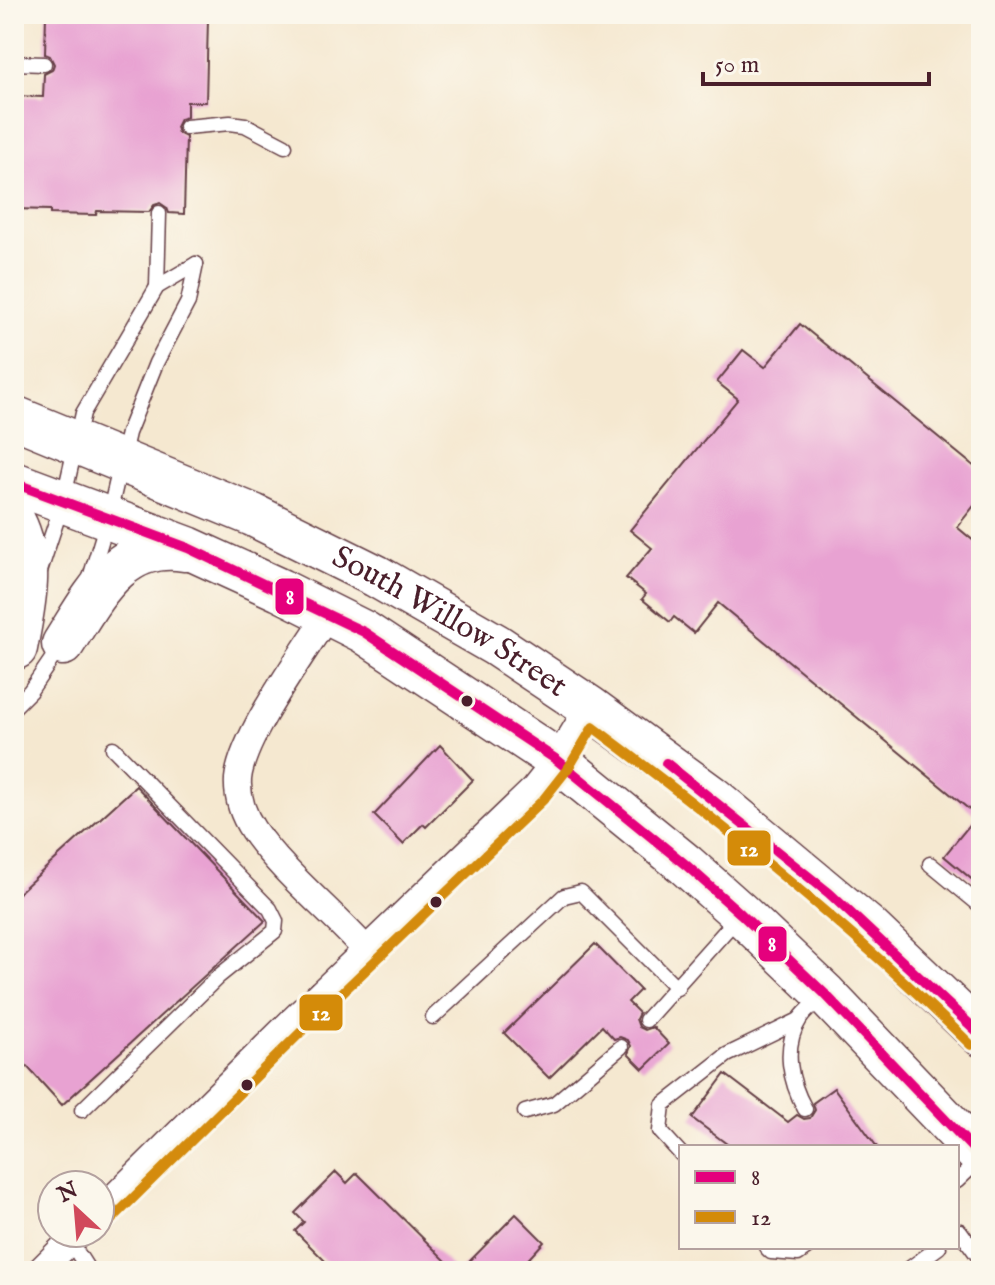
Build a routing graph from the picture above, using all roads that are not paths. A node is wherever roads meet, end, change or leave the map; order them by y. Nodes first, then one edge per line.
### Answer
1 (14, 63) edge
2 (44, 64) dead end
3 (186, 127) dead end
4 (285, 146) dead end
5 (159, 213) dead end
6 (157, 287) junction
7 (14, 417) edge
8 (77, 443) junction
9 (121, 462) junction
10 (14, 483) edge
11 (63, 501) junction
12 (108, 519) junction
13 (14, 521) edge
14 (198, 553) junction
15 (328, 614) junction
16 (63, 644) junction
17 (15, 651) edge
18 (14, 707) edge
19 (589, 707) junction
20 (113, 748) dead end
21 (557, 760) junction
22 (930, 864) dead end
23 (981, 906) edge
24 (741, 914) junction
25 (366, 950) junction
26 (677, 988) junction
27 (812, 1007) junction
28 (433, 1017) dead end
29 (646, 1020) dead end
30 (981, 1035) edge
31 (621, 1047) dead end
32 (805, 1109) dead end
33 (82, 1110) dead end
34 (525, 1112) dead end
35 (679, 1152) edge
36 (981, 1158) edge
37 (959, 1179) edge
38 (116, 1195) edge
39 (959, 1232) edge
40 (62, 1249) edge
41 (79, 1249) edge
42 (768, 1249) edge
43 (805, 1249) edge
44 (936, 1249) edge
45 (981, 1260) edge
46 (40, 1271) edge
47 (89, 1271) edge
48 (906, 1271) edge

1 - 2 lane
3 - 4 lane
5 - 6 lane
6 - 8 lane
6 - 9 lane
7 - 8 main road, South Willow Street
8 - 9 main road, South Willow Street
8 - 11 lane
9 - 12 lane
9 - 19 main road, South Willow Street
10 - 11 main road, South Willow Street
11 - 12 main road, South Willow Street
11 - 17 lane
12 - 14 main road, South Willow Street
12 - 16 lane
13 - 17 main road
14 - 15 main road, South Willow Street
14 - 16 main road
15 - 21 main road, South Willow Street
15 - 25 street
16 - 18 lane
19 - 21 street
19 - 30 main road, South Willow Street
20 - 33 lane
21 - 24 main road, South Willow Street
21 - 25 street
22 - 23 lane
24 - 26 lane
24 - 27 main road, South Willow Street
25 - 38 street
26 - 28 lane
26 - 29 lane
27 - 32 lane
27 - 35 lane
27 - 36 main road, South Willow Street
31 - 34 lane
36 - 37 lane
39 - 45 lane
40 - 46 street
41 - 47 lane
42 - 43 lane
44 - 48 lane

